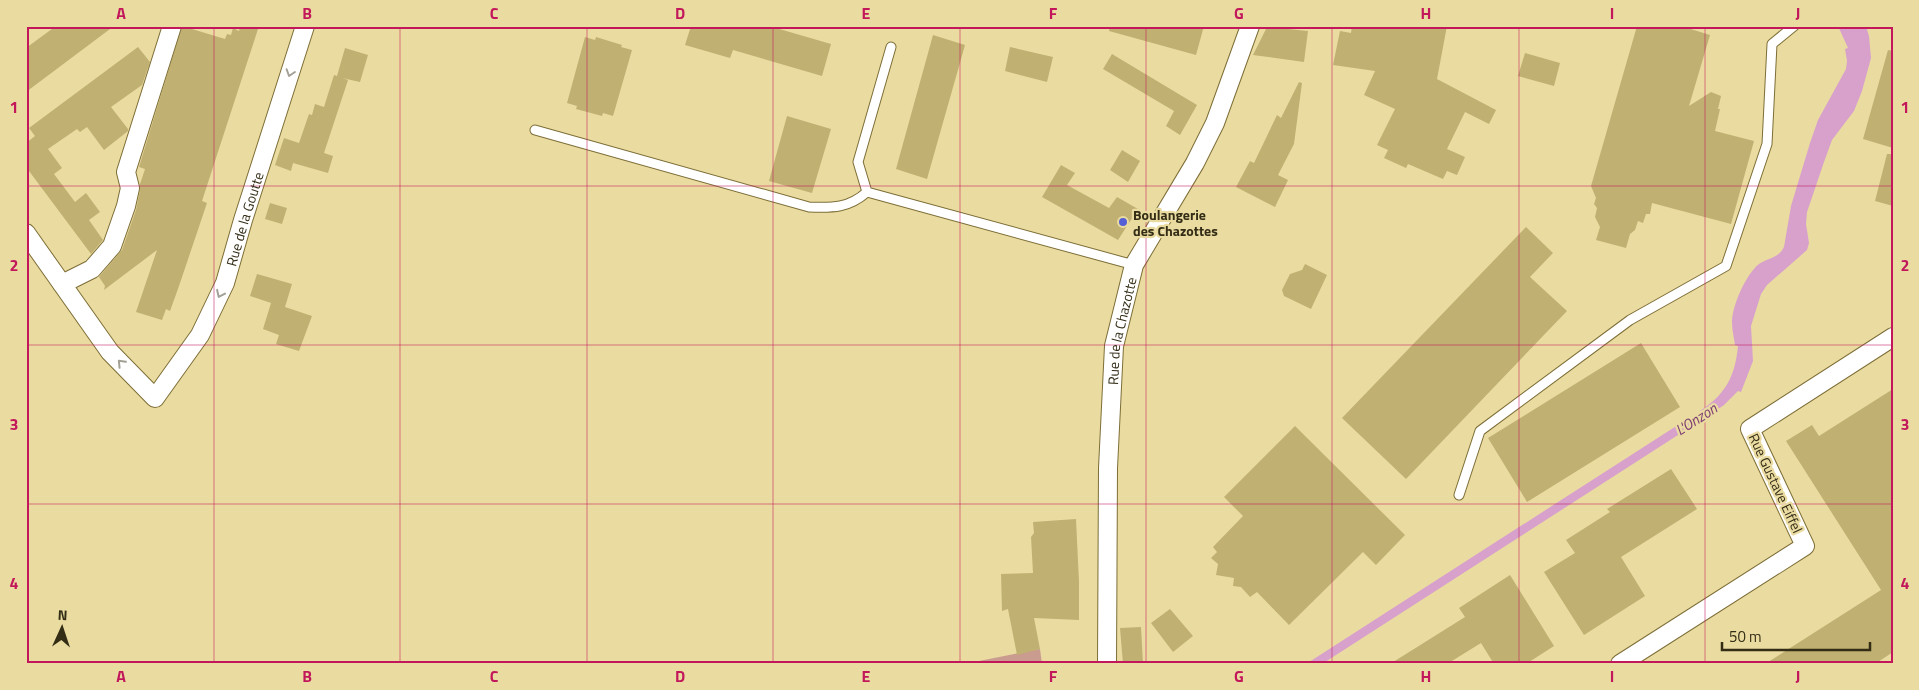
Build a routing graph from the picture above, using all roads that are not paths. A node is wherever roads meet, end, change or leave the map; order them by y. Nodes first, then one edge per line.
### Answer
1 (172, 26) edge
2 (305, 26) edge
3 (1250, 26) edge
4 (1794, 26) edge
5 (891, 46) dead end
6 (536, 130) dead end
7 (867, 192) junction
8 (26, 233) edge
9 (1134, 265) junction
10 (62, 284) junction
11 (1893, 338) edge
12 (1459, 495) dead end
13 (1108, 664) edge
14 (1620, 664) edge

1 - 10 street
2 -> 10 street, Rue de la Goutte
3 - 9 street, Rue de la Chazotte
4 - 12 lane
5 - 7 lane
6 - 7 lane
7 - 9 lane
8 - 10 street
9 - 13 street, Rue de la Chazotte
11 - 14 street, Rue Gustave Eiffel

